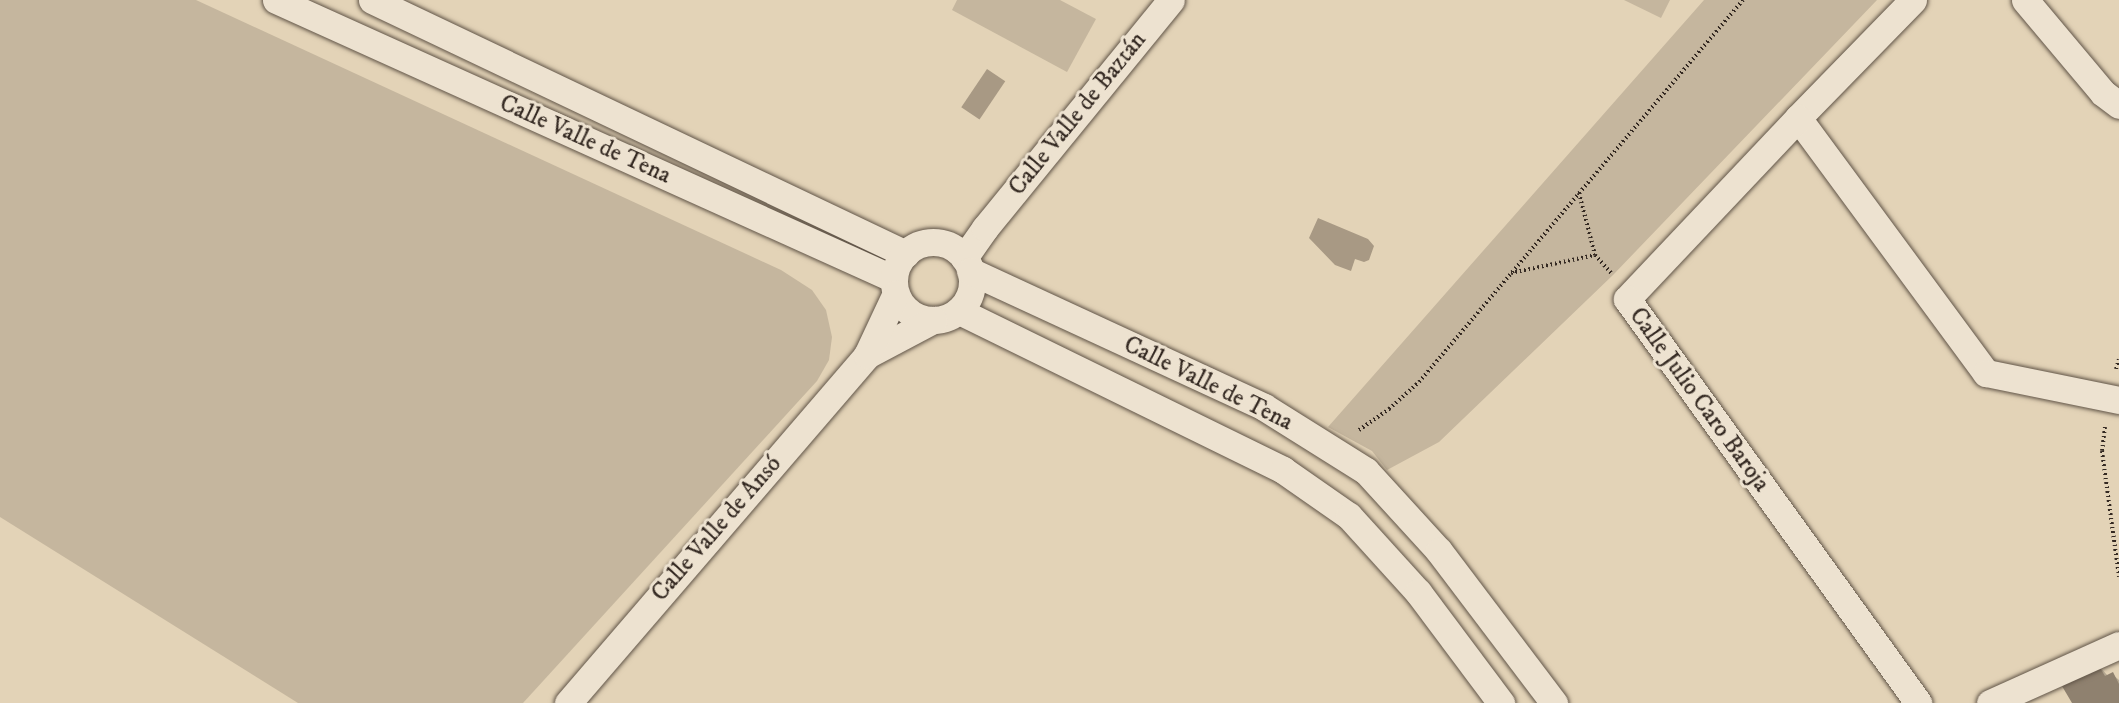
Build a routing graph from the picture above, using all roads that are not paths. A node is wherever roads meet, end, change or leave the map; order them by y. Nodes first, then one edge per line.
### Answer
1 (276, 0) edge
2 (372, 0) edge
3 (1171, 0) edge
4 (1913, 0) edge
5 (2025, 0) edge
6 (2119, 105) edge
7 (1798, 118) junction
8 (906, 254) junction
9 (959, 258) junction
10 (895, 286) junction
11 (959, 311) junction
12 (933, 320) junction
13 (867, 355) junction
14 (2114, 399) edge
15 (2119, 645) edge
16 (568, 703) edge
17 (1501, 703) edge
18 (1554, 703) edge
19 (1918, 703) edge
20 (1990, 703) edge

1 - 10 street, Calle Valle de Tena
2 - 8 street, Calle Valle de Tena
3 - 9 street, Calle Valle de Baztán
4 - 7 street, Calle Julio Caro Baroja
5 - 6 street
7 - 14 street
7 - 19 street, Calle Julio Caro Baroja
8 - 9 street
8 - 10 street
9 - 11 street
9 - 18 street, Calle Valle de Tena
10 - 12 street
10 - 13 street, Calle Valle de Ansó
11 - 12 street
11 - 17 street, Calle Valle de Tena
12 - 13 street, Calle Valle de Ansó
13 - 16 street, Calle Valle de Ansó
15 - 20 street

